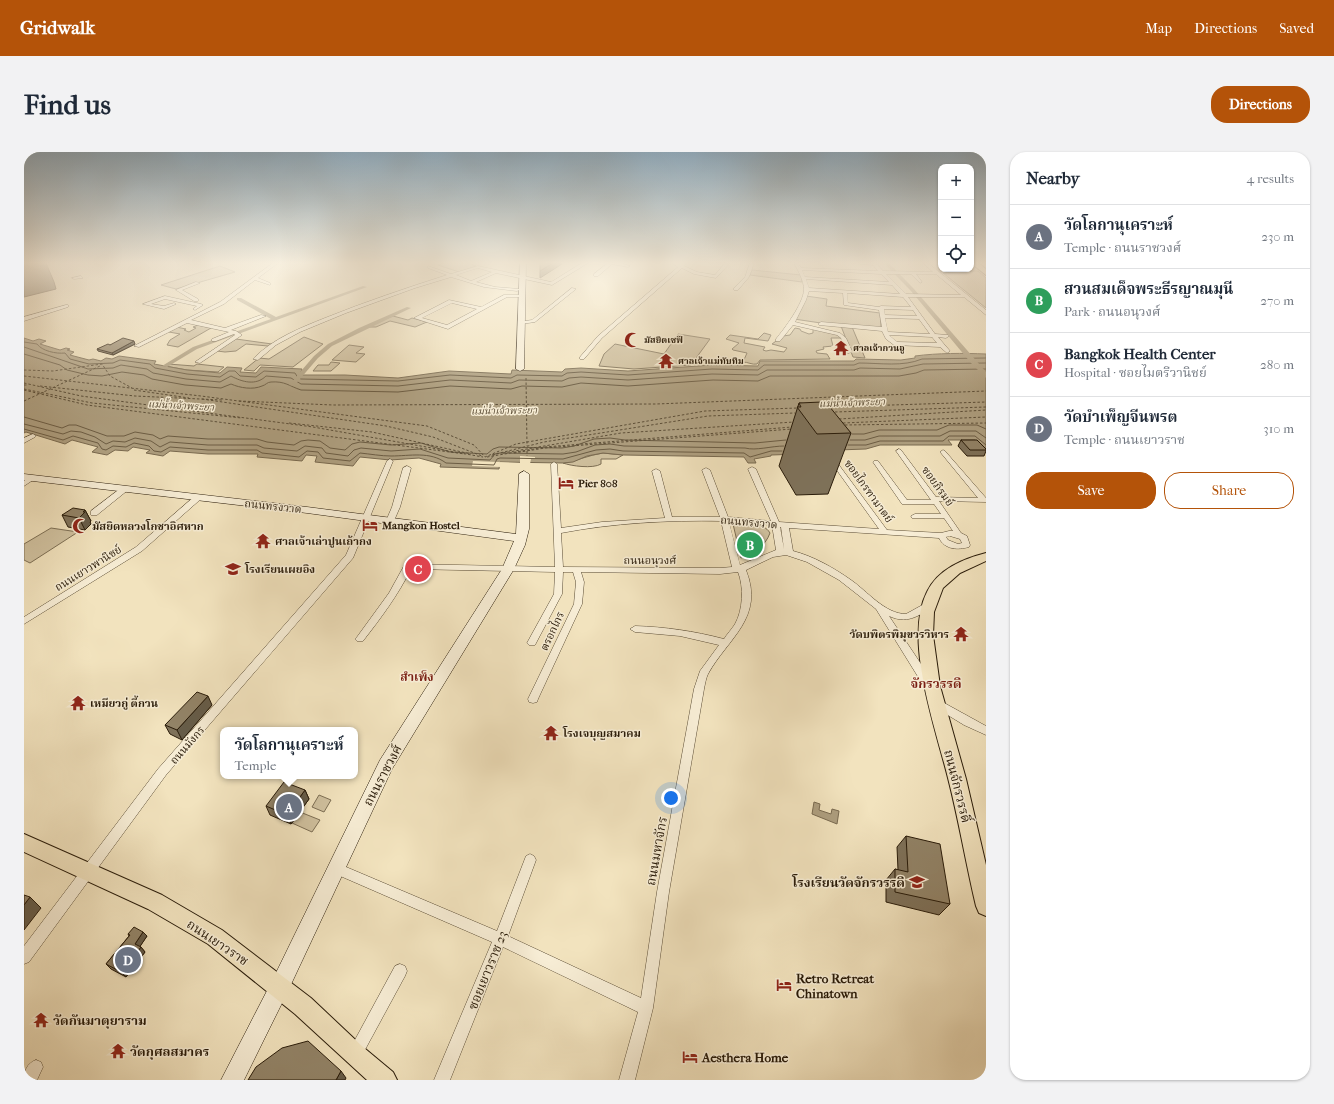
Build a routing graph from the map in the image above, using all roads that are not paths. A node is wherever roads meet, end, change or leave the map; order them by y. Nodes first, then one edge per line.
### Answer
1 (65, 306) edge
2 (156, 306) edge
3 (168, 306) edge
4 (184, 306) edge
5 (199, 306) edge
6 (210, 306) edge
7 (360, 306) edge
8 (439, 306) edge
9 (473, 306) edge
10 (487, 306) edge
11 (522, 306) edge
12 (552, 306) edge
13 (635, 306) edge
14 (801, 306) edge
15 (863, 306) edge
16 (912, 306) edge
17 (978, 306) edge
18 (214, 308) joint
19 (905, 308) junction
20 (195, 309) junction
21 (482, 309) junction
22 (882, 309) junction
23 (914, 309) junction
24 (206, 311) junction
25 (986, 313) edge
26 (908, 314) dead end
27 (263, 316) dead end
28 (883, 316) junction
29 (922, 318) junction
30 (24, 319) edge
31 (187, 321) junction
32 (792, 321) junction
33 (521, 322) junction
34 (225, 330) junction
35 (885, 331) junction
36 (236, 333) junction
37 (934, 335) junction
38 (946, 336) dead end
39 (214, 340) dead end
40 (778, 340) dead end
41 (941, 345) junction
42 (137, 346) dead end
43 (841, 351) dead end
44 (947, 351) dead end
45 (582, 358) dead end
46 (256, 359) dead end
47 (198, 362) dead end
48 (520, 368) dead end
49 (33, 436) dead end
50 (24, 441) edge
51 (899, 451) dead end
52 (943, 452) dead end
53 (390, 461) dead end
54 (834, 462) edge
55 (876, 462) dead end
56 (554, 464) dead end
57 (407, 468) dead end
58 (752, 469) dead end
59 (706, 470) dead end
60 (656, 471) dead end
61 (524, 474) dead end
62 (27, 480) edge
63 (124, 490) junction
64 (198, 498) junction
65 (935, 500) junction
66 (985, 500) edge
67 (94, 513) dead end
68 (915, 516) dead end
69 (946, 516) junction
70 (366, 518) junction
71 (725, 519) junction
72 (669, 520) junction
73 (390, 521) junction
74 (780, 524) junction
75 (557, 531) junction
76 (885, 532) junction
77 (957, 534) junction
78 (942, 536) junction
79 (522, 538) junction
80 (784, 552) junction
81 (986, 557) edge
82 (508, 569) junction
83 (739, 569) junction
84 (559, 570) junction
85 (576, 570) junction
86 (875, 603) junction
87 (929, 605) junction
88 (24, 621) edge
89 (635, 629) dead end
90 (360, 640) dead end
91 (532, 643) dead end
92 (725, 643) junction
93 (935, 697) junction
94 (533, 699) dead end
95 (986, 730) edge
96 (24, 843) edge
97 (530, 860) dead end
98 (981, 861) edge
99 (336, 868) junction
100 (88, 872) junction
101 (986, 906) edge
102 (500, 939) junction
103 (24, 957) edge
104 (400, 971) dead end
105 (280, 986) junction
106 (646, 1008) junction
107 (355, 1055) junction
108 (36, 1067) dead end
109 (28, 1080) edge
110 (232, 1080) edge
111 (385, 1080) edge
112 (442, 1080) edge
113 (627, 1080) edge

1 - 30 street
2 - 3 street
4 - 20 street
5 - 20 street
6 - 18 street
7 - 46 street
8 - 21 street
9 - 21 street
10 - 21 street
11 - 33 street
12 - 33 street
13 - 45 street
14 - 32 street
15 - 22 street
16 - 23 street
17 - 25 street
18 - 24 street
19 - 22 street
19 - 23 street
19 - 26 street
20 - 24 street
22 - 28 street
23 - 29 street
24 - 31 street
27 - 34 street
28 - 29 street
28 - 35 street
29 - 37 street
31 - 34 street
31 - 42 street
32 - 35 street
32 - 40 street
32 - 43 street
33 - 48 street
34 - 36 street
35 - 37 street
35 - 41 street
36 - 39 street
36 - 47 street
37 - 38 street
37 - 41 street
41 - 44 street
49 - 50 street
51 - 65 street, ซอยภิรมย์
52 - 66 street
53 - 70 street, ถนนมังกร
54 - 76 street, ซอยไกรฑามาตย์
55 - 65 street
56 - 75 street
57 - 73 street
58 - 74 street
59 - 71 street
60 - 72 street
61 - 79 street, ถนนราชวงศ์
62 - 63 street, ถนนทรงวาด
63 - 64 street, ถนนทรงวาด
63 - 67 street
64 - 70 street, ถนนทรงวาด
64 - 88 street, ถนนเยาวพานิชย์
65 - 66 street
65 - 69 street, ซอยภิรมย์
68 - 69 street
69 - 77 street, ซอยภิรมย์
70 - 73 street, ถนนทรงวาด
70 - 100 street, ถนนมังกร
71 - 72 street, ถนนทรงวาด
71 - 74 street, ถนนทรงวาด
71 - 83 street, ถนนมหาจักร
72 - 75 street, ถนนทรงวาด
73 - 79 street, ถนนทรงวาด
74 - 76 street, ถนนทรงวาด
74 - 80 street
75 - 84 street
76 - 78 street, ถนนทรงวาด
77 - 78 street, ถนนทรงวาด
77 - 78 street
79 - 82 street, ถนนราชวงศ์
80 - 83 street, ถนนอนุวงศ์
80 - 86 street, ถนนจักรวรรดิ์
81 - 87 main road, ถนนจักรวรรดิ์
82 - 84 street, ถนนอนุวงศ์
82 - 90 street, ถนนอนุวงศ์
82 - 99 street, ถนนราชวงศ์
83 - 85 street, ถนนอนุวงศ์
83 - 92 street, ถนนมหาจักร
84 - 85 street, ถนนอนุวงศ์
84 - 91 street
85 - 94 street, ตรอกไกร
86 - 87 street, ถนนจักรวรรดิ์
86 - 93 street, ถนนจักรวรรดิ์
87 - 93 main road, ถนนจักรวรรดิ์
89 - 92 street
92 - 106 street, ถนนมหาจักร
93 - 95 street
93 - 98 main road, ถนนจักรวรรดิ์
96 - 100 main road, ถนนเยาวราช
97 - 102 street, ซอยเยาวราช 23
98 - 101 main road, ถนนจักรวรรดิ์
99 - 102 street
99 - 105 street, ถนนราชวงศ์
100 - 103 street, ถนนมังกร
100 - 105 main road, ถนนเยาวราช
102 - 106 street
102 - 112 street, ซอยเยาวราช 23
104 - 107 street
105 - 107 main road, ถนนเยาวราช
105 - 110 street, ถนนราชวงศ์
106 - 113 street, ถนนมหาจักร
107 - 111 main road, ถนนเยาวราช
108 - 109 street

